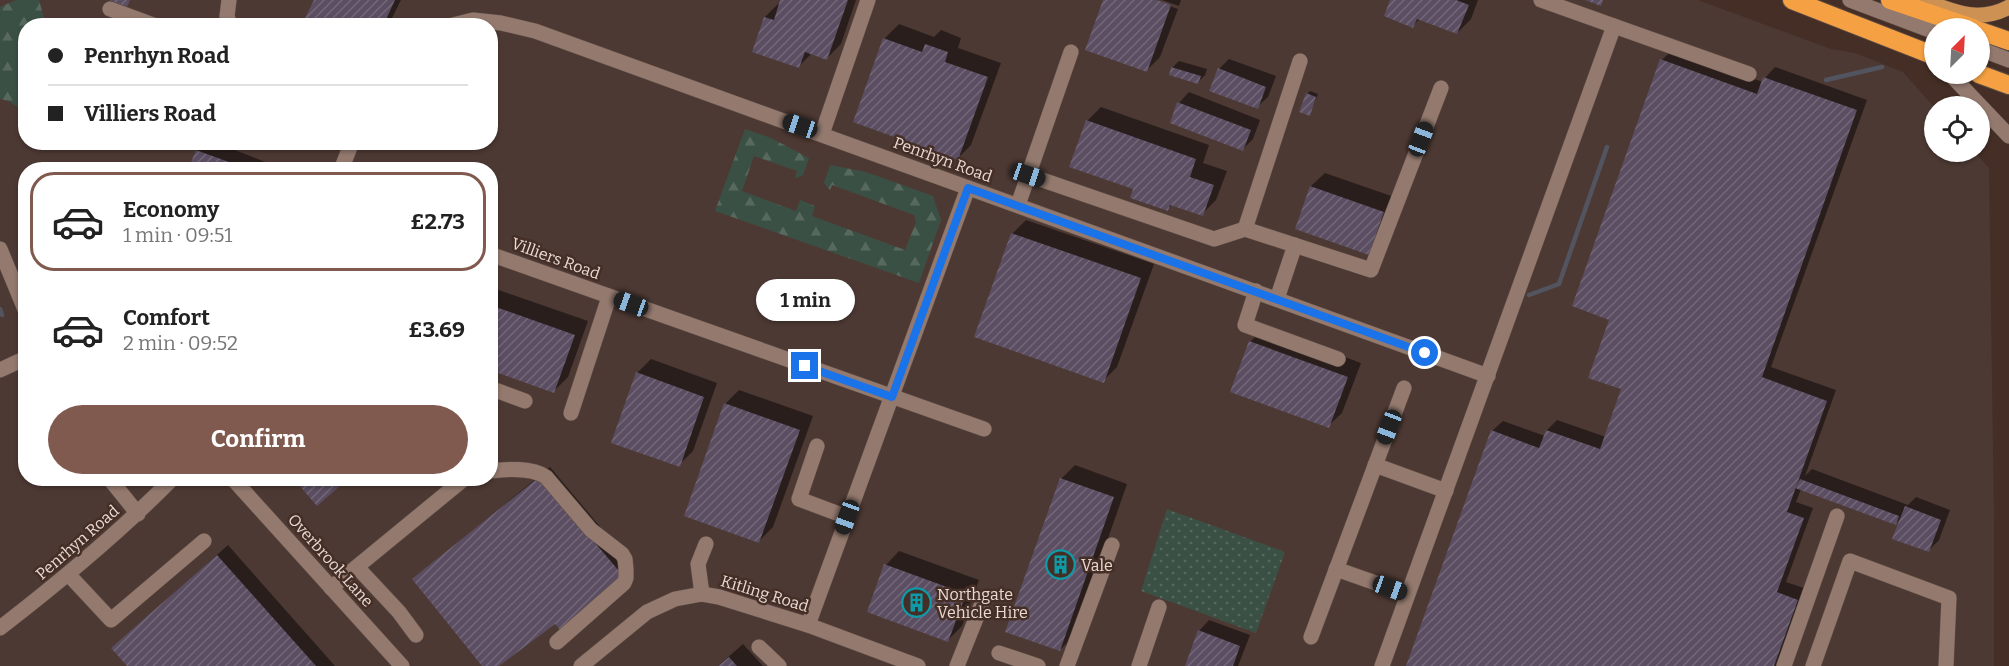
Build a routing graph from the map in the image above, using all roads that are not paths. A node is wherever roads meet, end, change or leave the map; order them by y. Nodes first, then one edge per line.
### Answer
1 (229, 0) edge
2 (868, 0) edge
3 (1541, 0) edge
4 (1792, 0) edge
5 (1850, 0) edge
6 (1890, 0) edge
7 (1922, 0) edge
8 (2009, 7) edge
9 (110, 9) dead end
10 (134, 18) edge
11 (228, 18) edge
12 (1943, 18) edge
13 (498, 23) edge
14 (1614, 26) junction
15 (1924, 28) edge
16 (1990, 34) edge
17 (2009, 41) edge
18 (1071, 52) dead end
19 (1990, 53) edge
20 (1924, 54) edge
21 (2009, 60) edge
22 (1300, 61) dead end
23 (1749, 74) dead end
24 (1990, 78) edge
25 (1960, 84) edge
26 (2009, 85) edge
27 (1441, 88) dead end
28 (822, 134) junction
29 (2009, 136) edge
30 (1028, 175) junction
31 (968, 188) junction
32 (1018, 205) junction
33 (1245, 229) junction
34 (1295, 245) junction
35 (0, 249) edge
36 (498, 257) edge
37 (18, 281) edge
38 (1256, 291) junction
39 (609, 297) junction
40 (1277, 299) junction
41 (1338, 359) dead end
42 (18, 362) edge
43 (0, 370) edge
44 (1488, 376) junction
45 (1404, 388) dead end
46 (498, 391) edge
47 (892, 397) junction
48 (525, 401) dead end
49 (571, 413) dead end
50 (984, 429) dead end
51 (817, 446) dead end
52 (1375, 465) junction
53 (498, 471) edge
54 (115, 486) edge
55 (165, 486) edge
56 (239, 486) edge
57 (455, 486) edge
58 (1446, 491) junction
59 (138, 514) junction
60 (1837, 516) dead end
61 (847, 517) junction
62 (204, 541) dead end
63 (706, 544) dead end
64 (1112, 545) dead end
65 (357, 567) junction
66 (1336, 569) junction
67 (69, 574) junction
68 (331, 588) junction
69 (702, 594) junction
70 (1407, 594) junction
71 (981, 606) dead end
72 (1159, 607) dead end
73 (808, 625) junction
74 (0, 628) edge
75 (416, 635) dead end
76 (1311, 637) dead end
77 (557, 642) dead end
78 (759, 647) dead end
79 (999, 653) dead end
80 (883, 660) edge
81 (402, 666) edge
82 (581, 666) edge
83 (778, 666) edge
84 (918, 666) edge
85 (957, 666) edge
86 (1038, 666) edge
87 (1067, 666) edge
88 (1139, 666) edge
89 (1382, 666) edge
90 (1784, 666) edge
91 (1813, 666) edge
92 (1946, 666) edge

1 - 11 street
2 - 28 street
3 - 14 street
4 - 20 highway
5 - 15 street
6 - 12 highway
7 - 8 main road
9 - 10 street
13 - 28 street, Penrhyn Road
14 - 23 street
14 - 44 street
16 - 17 highway
18 - 30 street
19 - 21 street
22 - 33 street
24 - 26 highway
25 - 29 street
27 - 34 street
28 - 31 street, Penrhyn Road
30 - 32 street
30 - 33 street
31 - 32 street, Penrhyn Road
31 - 47 street
32 - 38 street, Penrhyn Road
33 - 34 street
34 - 40 street
35 - 37 street
36 - 39 street, Villiers Road
38 - 40 street, Penrhyn Road
38 - 41 street
39 - 47 street, Villiers Road
39 - 49 street
40 - 44 street, Penrhyn Road
42 - 43 street
44 - 58 street
45 - 52 street
46 - 48 street
47 - 50 street, Villiers Road
47 - 61 street
51 - 61 street
52 - 58 street
52 - 66 street
53 - 77 street
54 - 59 street
55 - 59 street, Penrhyn Road
56 - 68 street, Overbrook Lane
57 - 65 street
58 - 70 street
59 - 67 street, Penrhyn Road
60 - 90 street
61 - 73 street
62 - 67 street
63 - 69 street
64 - 87 street
65 - 68 street
65 - 75 street
66 - 70 street
66 - 76 street
67 - 74 street, Penrhyn Road
68 - 81 street, Overbrook Lane
69 - 73 street, Kitling Road
69 - 82 street, Kitling Road
70 - 89 street
71 - 85 street
72 - 88 street
73 - 80 street, Kitling Road
78 - 83 street
79 - 86 street
80 - 84 street, Kitling Road
91 - 92 street

